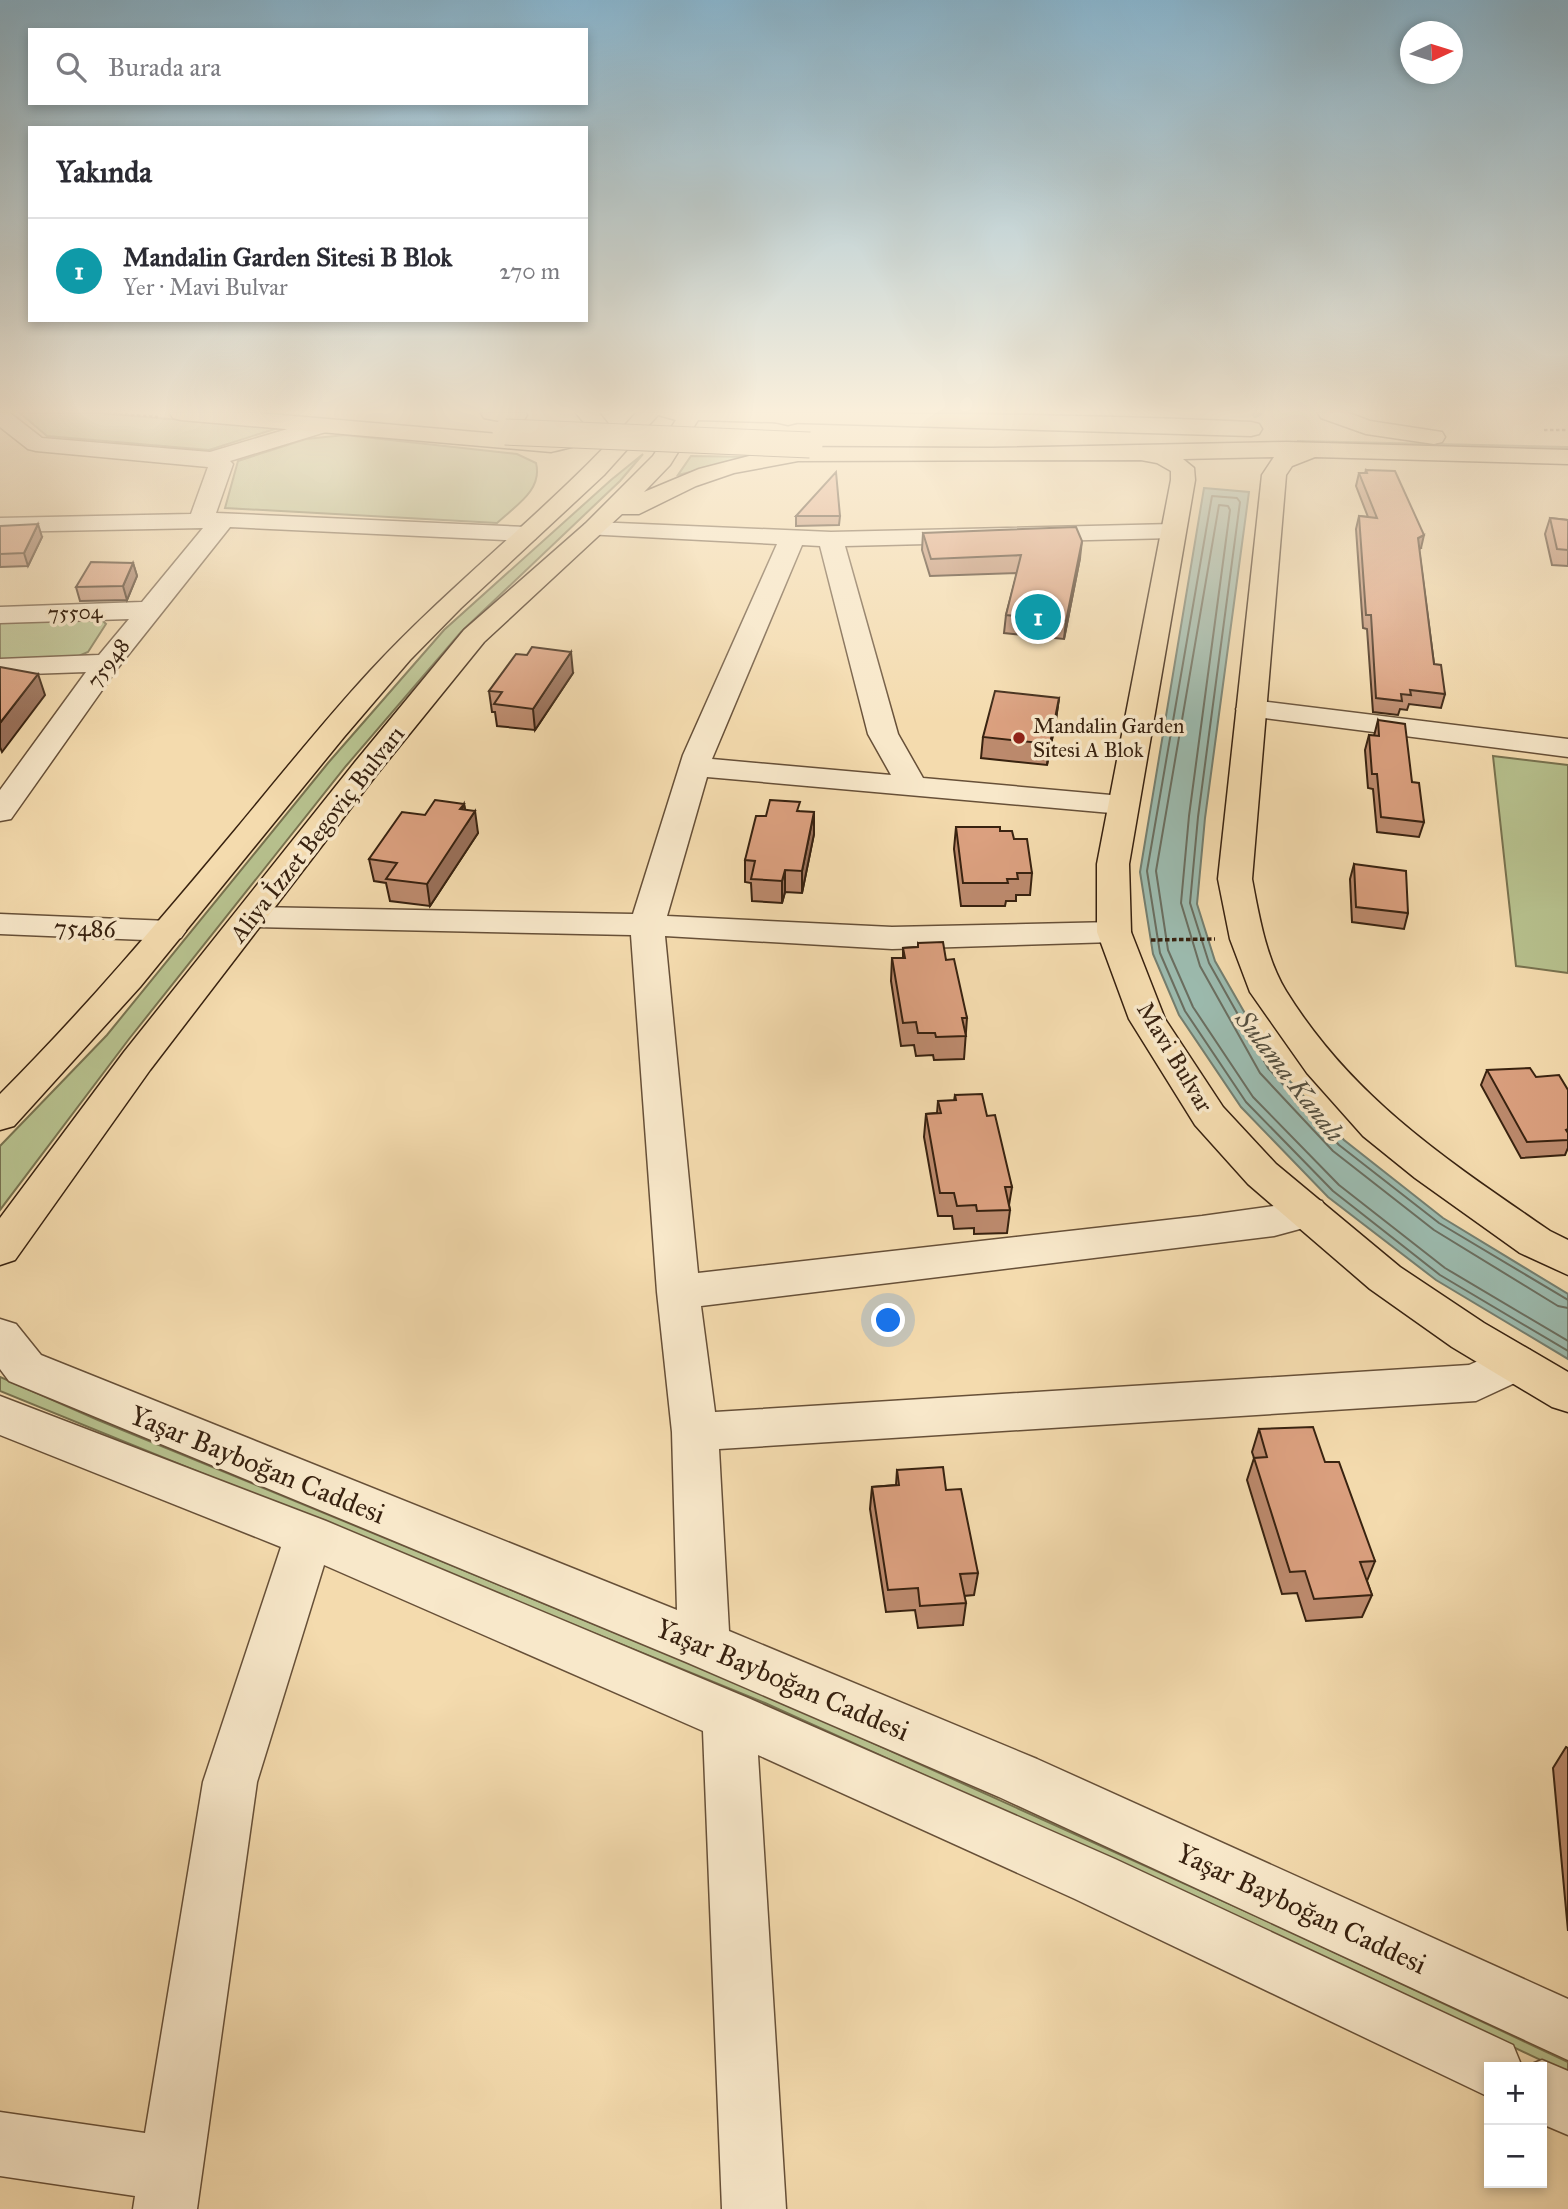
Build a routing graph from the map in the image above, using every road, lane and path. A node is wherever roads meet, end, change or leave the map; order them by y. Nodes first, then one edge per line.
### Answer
1 (213, 516) edge
2 (548, 516) edge
3 (607, 516) edge
4 (617, 516) edge
5 (1176, 516) edge
6 (1269, 516) edge
7 (212, 520) junction
8 (0, 525) edge
9 (594, 529) junction
10 (1173, 531) junction
11 (526, 534) junction
12 (793, 537) junction
13 (831, 539) junction
14 (149, 610) junction
15 (0, 615) edge
16 (107, 663) junction
17 (0, 667) edge
18 (1251, 709) junction
19 (1568, 748) edge
20 (694, 766) junction
21 (912, 785) junction
22 (1122, 805) junction
23 (0, 812) edge
24 (252, 917) junction
25 (0, 924) edge
26 (647, 925) junction
27 (169, 931) junction
28 (1114, 932) junction
29 (1217, 939) dead end
30 (1150, 940) dead end
31 (0, 1117) edge
32 (1307, 1212) junction
33 (0, 1249) edge
34 (1568, 1259) edge
35 (678, 1292) junction
36 (0, 1336) edge
37 (1514, 1363) junction
38 (1568, 1394) edge
39 (0, 1415) edge
40 (695, 1432) junction
41 (309, 1536) junction
42 (704, 1645) junction
43 (729, 1716) junction
44 (1568, 2030) edge
45 (1484, 2064) edge
46 (1547, 2094) edge
47 (1568, 2104) edge
48 (0, 2144) edge
49 (168, 2189) edge
50 (754, 2209) edge

1 - 7 street, 75948
2 - 11 main road, Aliya İzzet Begoviç Bulvarı
3 - 9 main road, Aliya İzzet Begoviç Bulvarı
4 - 9 main road
5 - 10 main road, Mavi Bulvar
6 - 18 main road
7 - 8 street
7 - 11 street
7 - 14 street, 75948
9 - 12 street
9 - 24 main road, Aliya İzzet Begoviç Bulvarı
10 - 13 street
10 - 22 main road, Mavi Bulvar
11 - 27 main road, Aliya İzzet Begoviç Bulvarı
12 - 13 street
12 - 20 street
13 - 21 street
14 - 15 street, 75504
14 - 16 street, 75948
16 - 17 street
16 - 23 street, 75948
18 - 19 street
18 - 34 main road
20 - 21 street
20 - 26 street
21 - 22 street
22 - 28 main road, Mavi Bulvar
24 - 26 street
24 - 33 main road, Aliya İzzet Begoviç Bulvarı
25 - 27 street, 75486
26 - 28 street
26 - 35 street
27 - 31 main road, Aliya İzzet Begoviç Bulvarı
28 - 32 main road, Mavi Bulvar
29 - 30 path
32 - 35 street
32 - 37 main road, Mavi Bulvar
35 - 40 street
36 - 42 street, Yaşar Bayboğan Caddesi
37 - 38 main road, Mavi Bulvar
37 - 40 street
39 - 41 street, Yaşar Bayboğan Caddesi
40 - 42 street
41 - 43 street, Yaşar Bayboğan Caddesi
41 - 49 street
42 - 44 street, Yaşar Bayboğan Caddesi
43 - 45 street, Yaşar Bayboğan Caddesi
43 - 50 street
46 - 47 street
48 - 49 street

